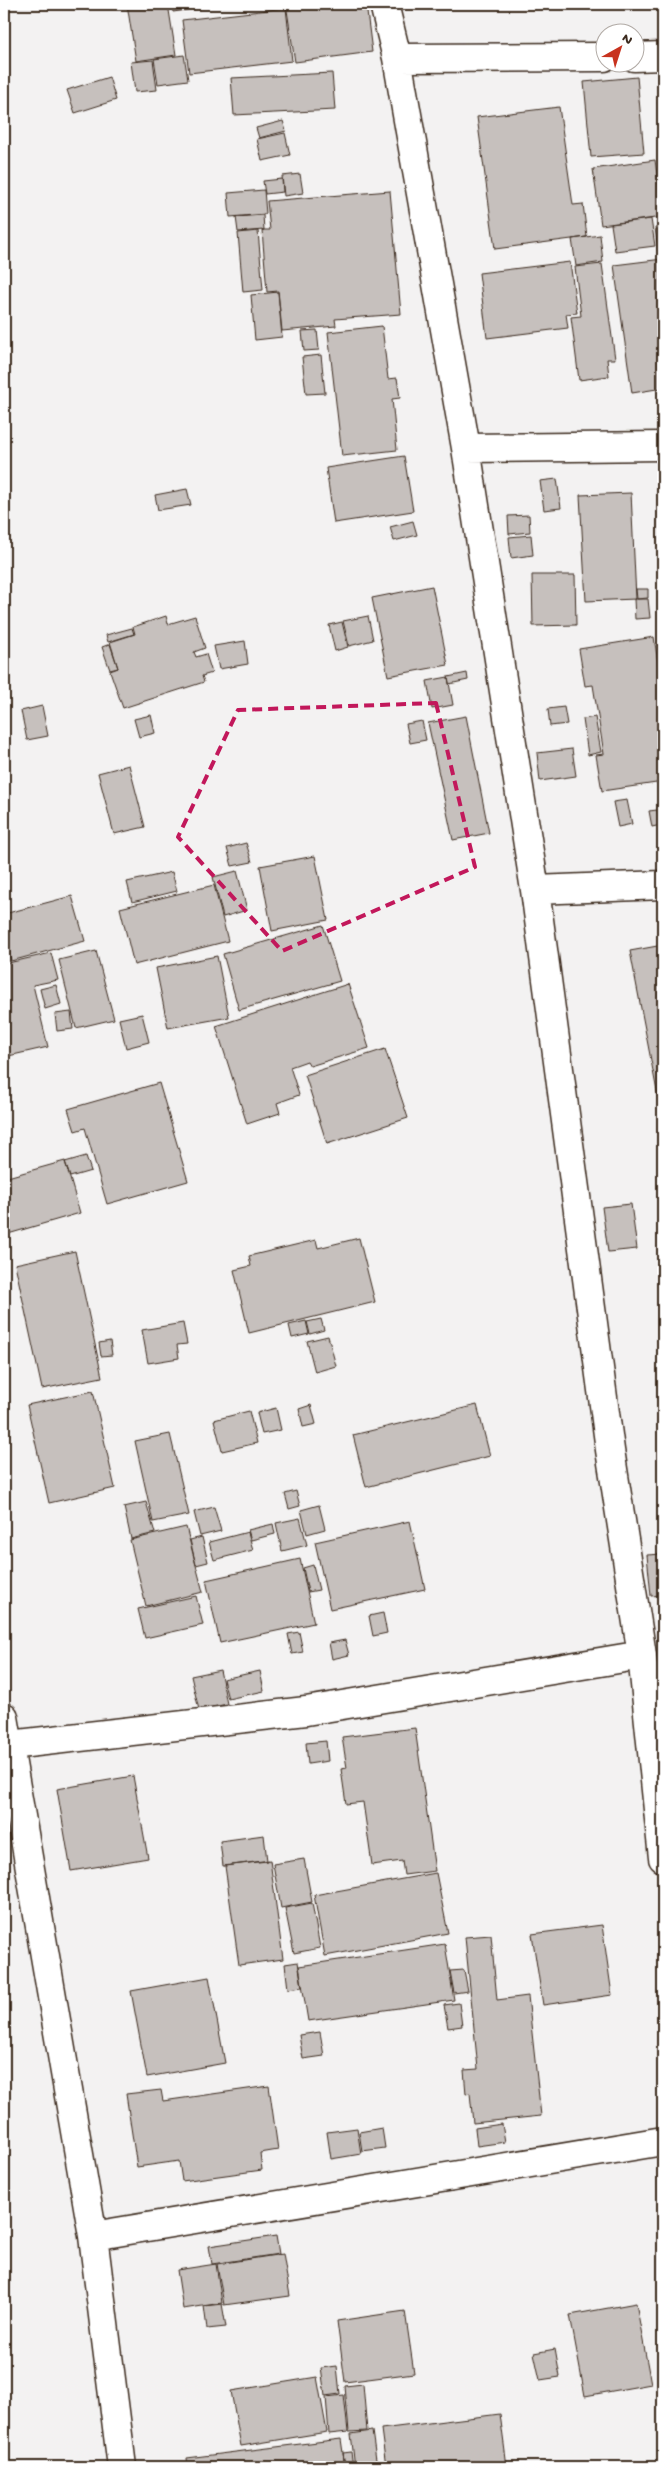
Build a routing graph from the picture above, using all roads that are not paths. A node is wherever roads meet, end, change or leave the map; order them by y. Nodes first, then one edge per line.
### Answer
1 (384, 4) edge
2 (663, 56) edge
3 (594, 57) edge
4 (644, 57) edge
5 (398, 58) junction
6 (663, 446) edge
7 (466, 448) junction
8 (663, 885) edge
9 (535, 890) junction
10 (642, 1655) junction
11 (4, 1717) edge
12 (10, 1745) junction
13 (663, 1858) edge
14 (663, 2141) edge
15 (93, 2236) junction
16 (122, 2467) edge

1 - 5 street
2 - 4 street
3 - 5 street
5 - 7 street
6 - 7 street
7 - 9 street
8 - 9 street
9 - 10 street
10 - 12 street
10 - 13 street
11 - 12 street
12 - 15 street
14 - 15 street
15 - 16 street

